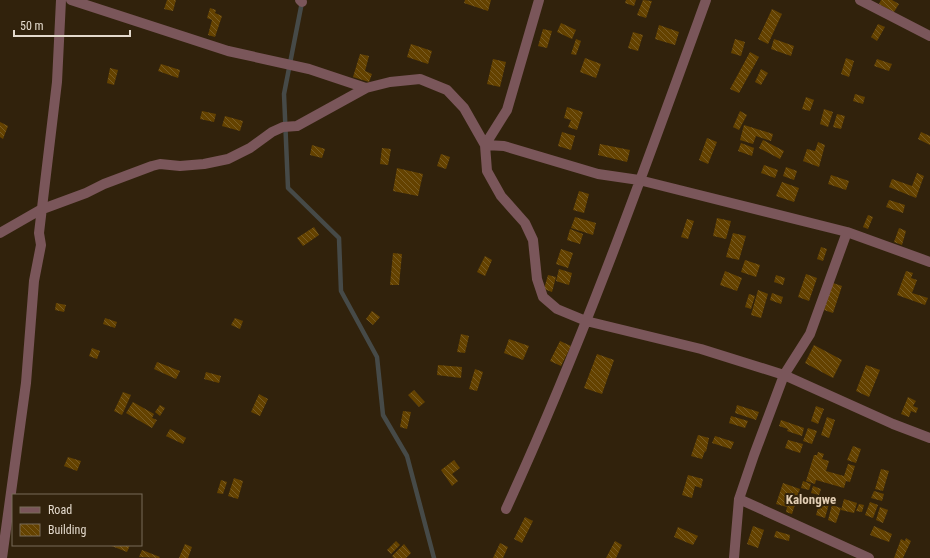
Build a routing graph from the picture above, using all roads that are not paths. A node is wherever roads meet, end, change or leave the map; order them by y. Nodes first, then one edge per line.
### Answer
1 (61, 0) edge
2 (71, 0) edge
3 (539, 0) edge
4 (706, 0) edge
5 (860, 0) edge
6 (930, 36) edge
7 (366, 88) junction
8 (485, 145) junction
9 (639, 180) junction
10 (40, 210) junction
11 (848, 232) junction
12 (0, 233) edge
13 (930, 262) edge
14 (586, 322) junction
15 (784, 375) junction
16 (930, 438) edge
17 (739, 499) junction
18 (506, 510) dead end
19 (2, 558) edge
20 (734, 558) edge
21 (869, 558) edge

1 - 10 street
2 - 7 street
3 - 8 street
4 - 9 street
5 - 6 street
7 - 8 street
7 - 10 street
8 - 9 street
8 - 14 street
9 - 11 street
9 - 14 street
10 - 12 street
10 - 19 street
11 - 13 street
11 - 15 street
14 - 15 street
14 - 18 street
15 - 16 street
15 - 17 street
17 - 20 street
17 - 21 street

